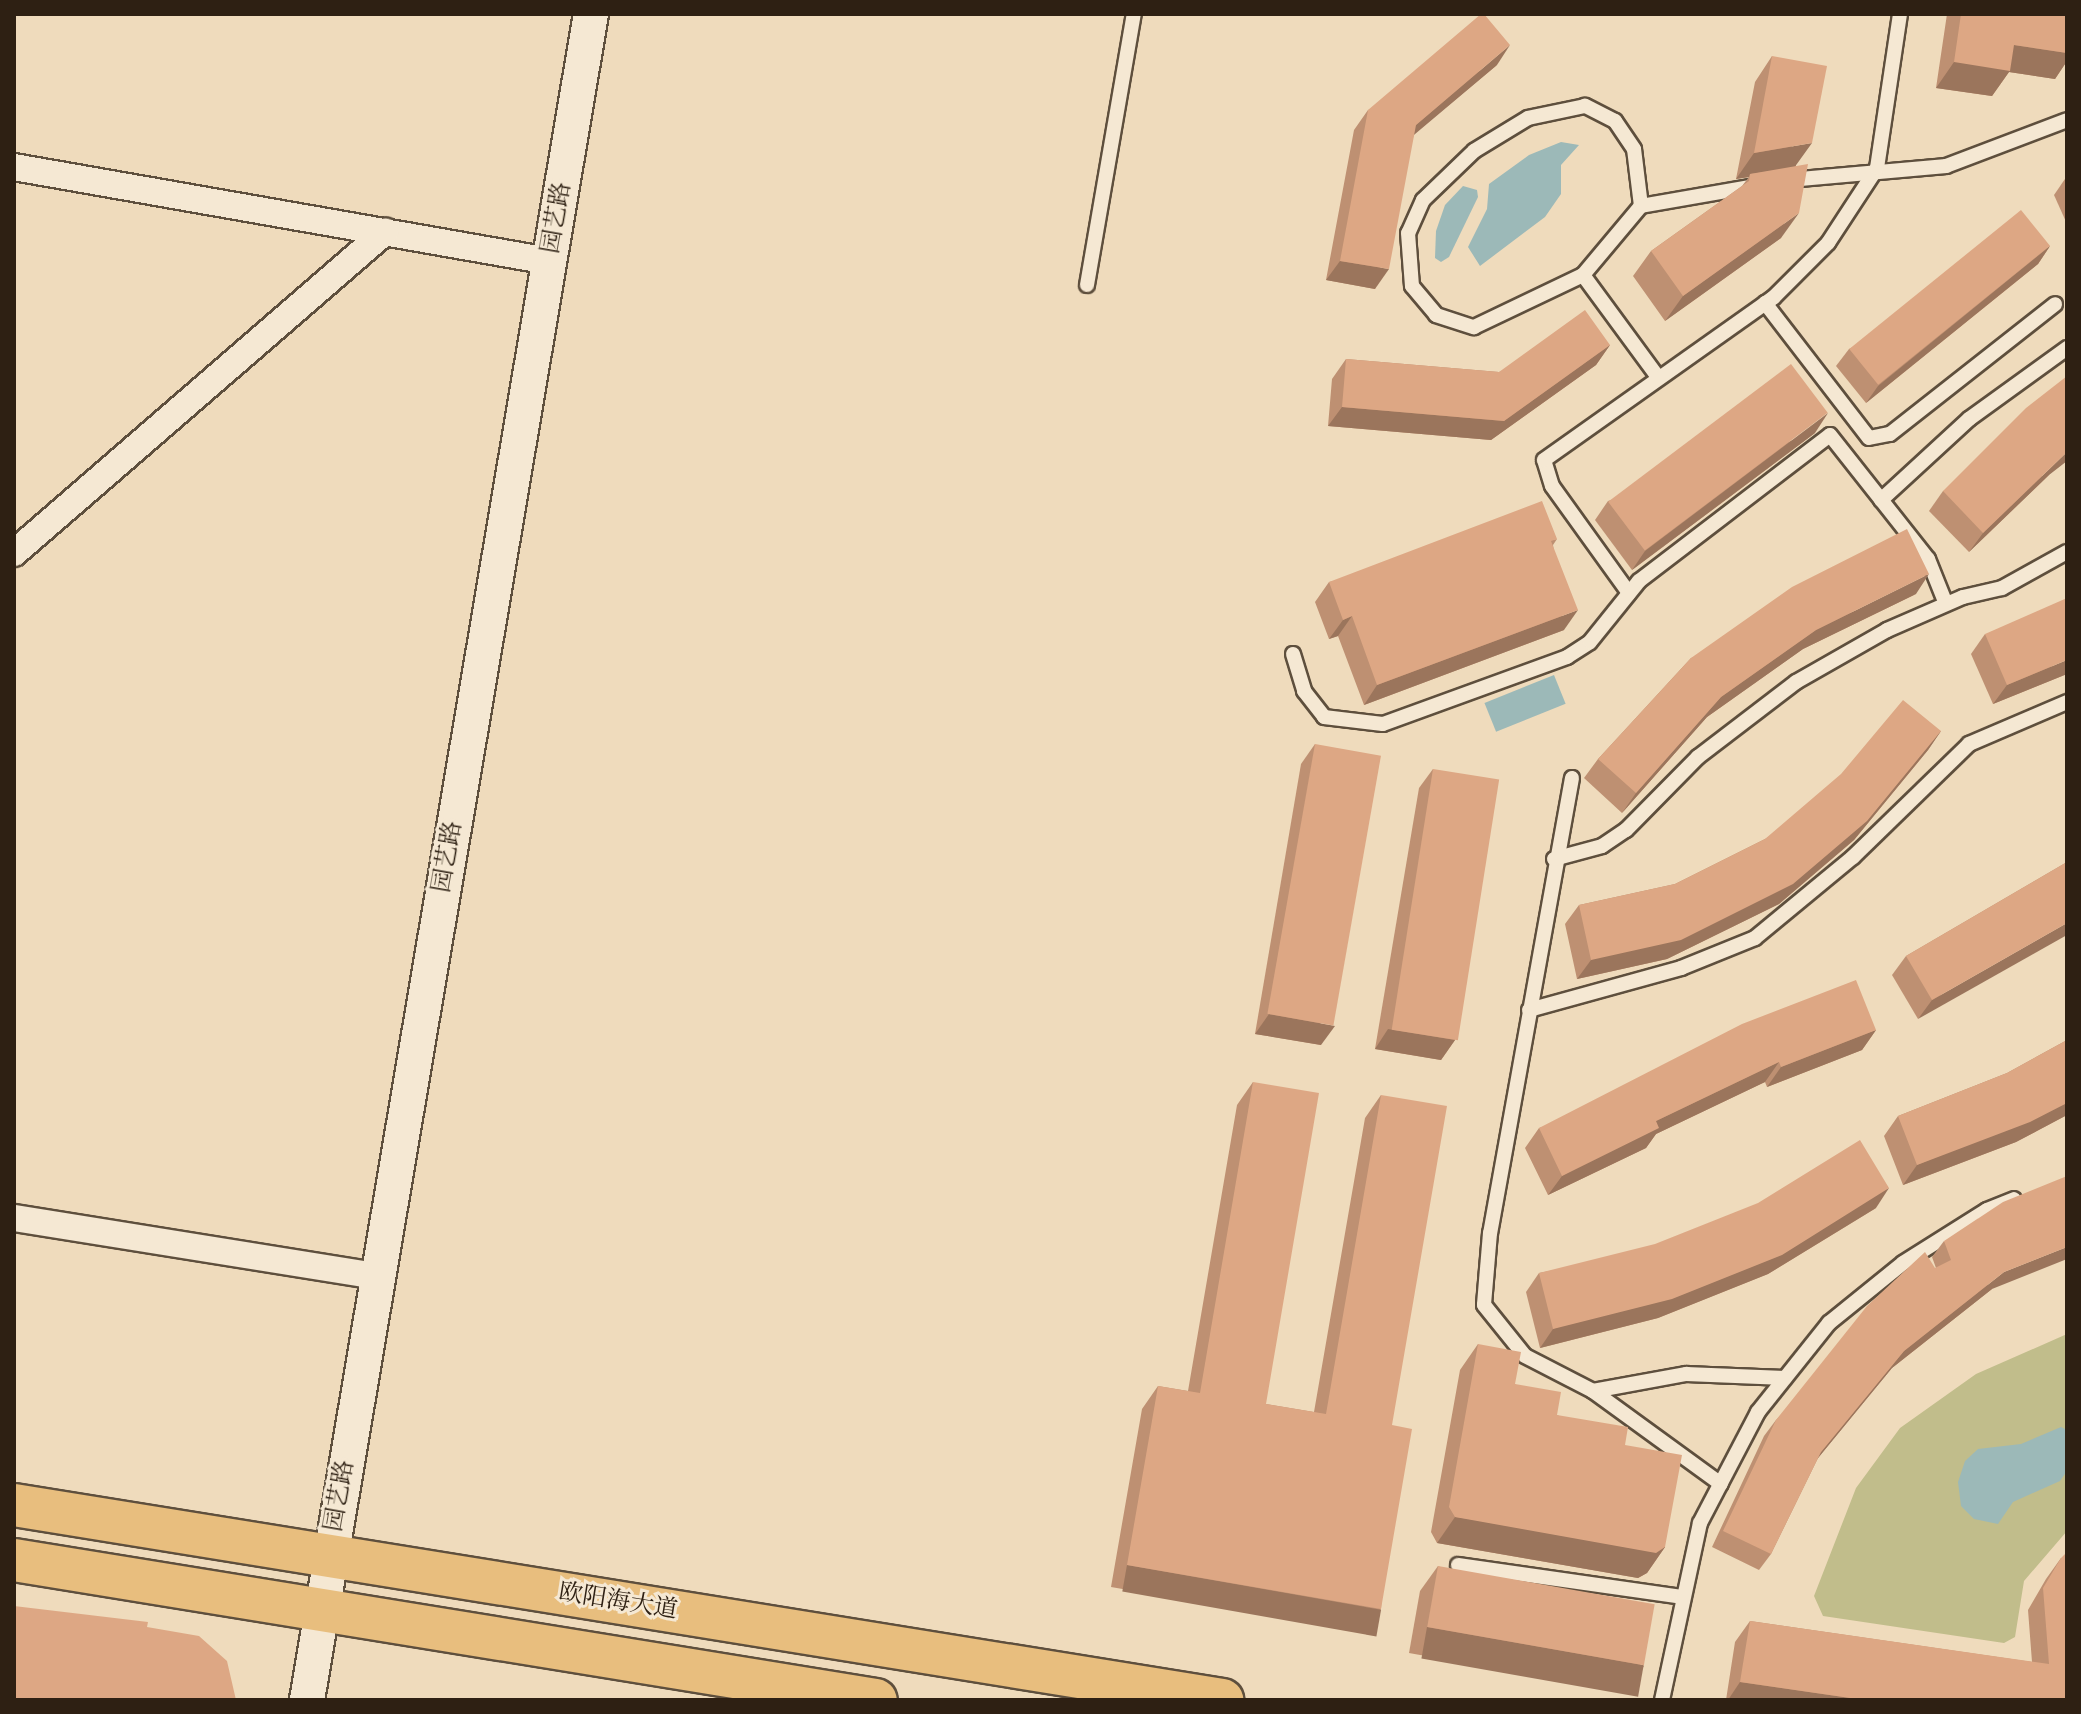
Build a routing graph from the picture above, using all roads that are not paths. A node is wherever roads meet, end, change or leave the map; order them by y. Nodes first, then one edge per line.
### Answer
1 (591, 14) edge
2 (1134, 14) edge
3 (1900, 14) edge
4 (2067, 120) edge
5 (14, 167) edge
6 (1877, 168) junction
7 (1641, 206) junction
8 (385, 232) junction
9 (549, 261) junction
10 (1583, 275) junction
11 (1087, 285) dead end
12 (1765, 303) junction
13 (2055, 304) dead end
14 (2067, 348) edge
15 (1658, 377) junction
16 (1881, 500) junction
17 (2067, 552) edge
18 (14, 553) edge
19 (1629, 593) junction
20 (1946, 604) junction
21 (1293, 654) dead end
22 (2067, 702) edge
23 (1572, 778) dead end
24 (1554, 859) junction
25 (1529, 1010) junction
26 (2027, 1194) edge
27 (14, 1218) edge
28 (377, 1276) junction
29 (1785, 1378) junction
30 (1593, 1391) junction
31 (1721, 1484) junction
32 (14, 1505) edge
33 (330, 1556) junction
34 (14, 1560) edge
35 (1458, 1565) dead end
36 (1682, 1597) junction
37 (322, 1610) junction
38 (307, 1700) edge
39 (876, 1700) edge
40 (1222, 1700) edge
41 (1662, 1700) edge

1 - 9 street, 园艺路
2 - 11 lane
3 - 6 lane
4 - 6 lane
5 - 8 street
6 - 7 lane
6 - 12 lane
7 - 10 lane
7 - 10 lane
8 - 9 street
8 - 18 street
9 - 28 street, 园艺路
10 - 15 lane
12 - 13 lane
12 - 15 lane
14 - 16 lane
15 - 19 lane
16 - 19 lane
16 - 20 lane
17 - 20 lane
19 - 21 lane
20 - 24 lane
22 - 25 lane
23 - 24 lane
24 - 25 lane
25 - 30 lane
26 - 29 lane
27 - 28 street
28 - 33 street, 园艺路
29 - 30 lane
29 - 31 lane
30 - 31 lane
31 - 36 lane
32 - 33 main road, 欧阳海大道
33 - 37 street, 园艺路
33 - 40 main road, 欧阳海大道
34 - 37 main road
35 - 36 lane
36 - 41 lane
37 - 38 street, 园艺路
37 - 39 main road

